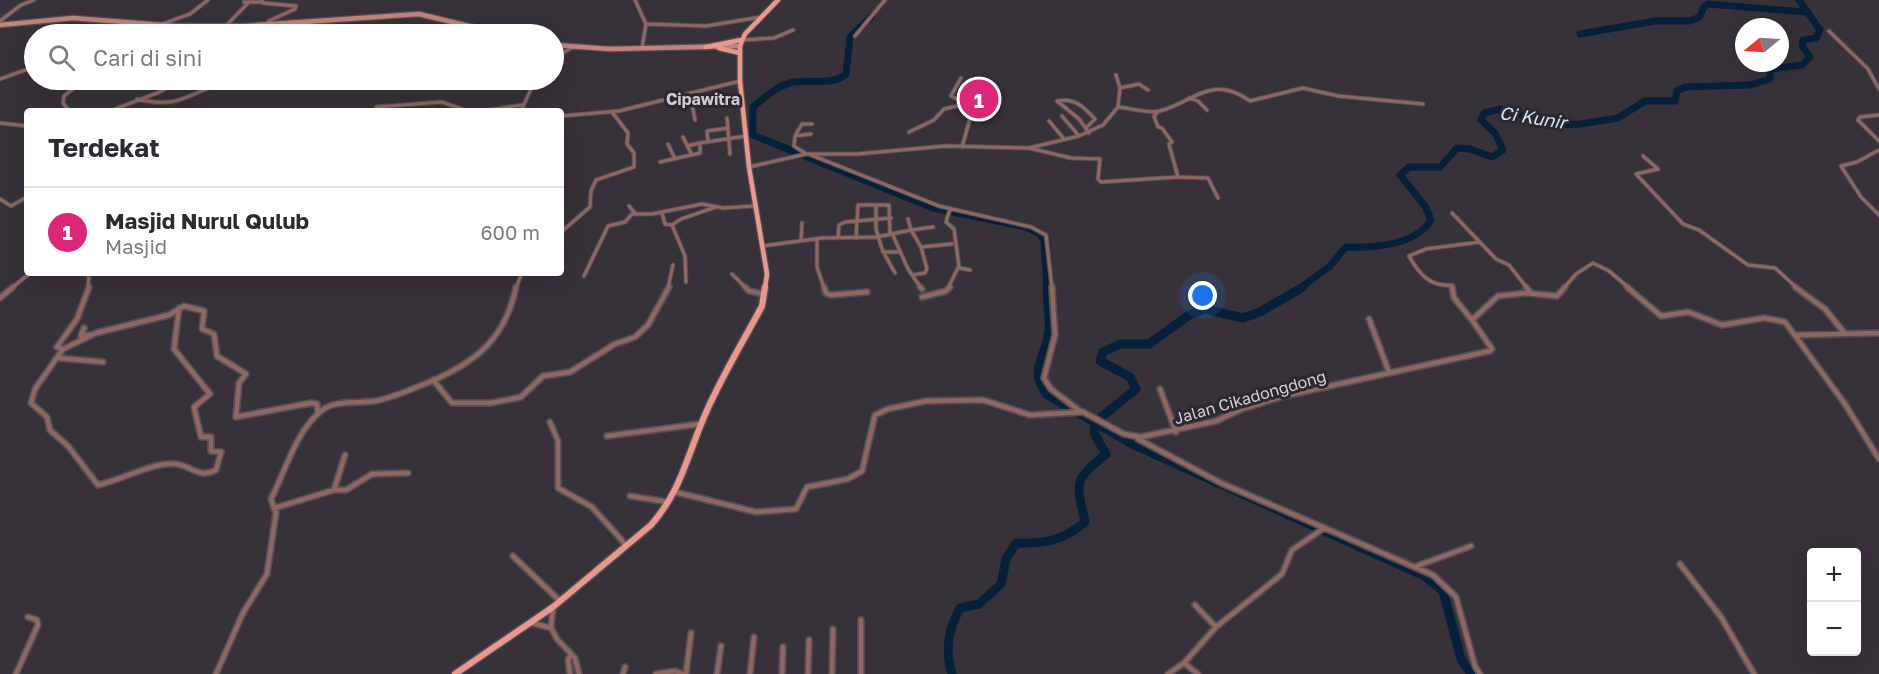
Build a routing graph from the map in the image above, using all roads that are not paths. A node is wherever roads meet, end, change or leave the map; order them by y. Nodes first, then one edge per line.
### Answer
1 (34, 0) edge
2 (208, 0) edge
3 (635, 0) edge
4 (778, 0) edge
5 (885, 0) edge
6 (262, 1) edge
7 (244, 2) dead end
8 (249, 2) junction
9 (762, 17) junction
10 (0, 21) edge
11 (310, 22) joint
12 (164, 24) joint
13 (227, 24) edge
14 (267, 24) edge
15 (280, 24) edge
16 (460, 24) edge
17 (646, 24) junction
18 (0, 26) edge
19 (793, 30) dead end
20 (1829, 31) dead end
21 (855, 36) dead end
22 (564, 46) edge
23 (740, 46) junction
24 (573, 47) junction
25 (706, 47) junction
26 (642, 49) junction
27 (564, 52) edge
28 (24, 71) edge
29 (1116, 75) dead end
30 (961, 78) dead end
31 (0, 79) edge
32 (740, 81) junction
33 (1120, 88) junction
34 (1879, 89) edge
35 (72, 90) edge
36 (163, 90) edge
37 (209, 90) edge
38 (530, 90) edge
39 (1148, 90) dead end
40 (690, 93) junction
41 (1188, 98) junction
42 (138, 99) junction
43 (976, 102) dead end
44 (966, 104) junction
45 (1423, 104) dead end
46 (522, 105) junction
47 (376, 106) dead end
48 (1118, 107) junction
49 (67, 108) edge
50 (117, 108) edge
51 (459, 108) edge
52 (502, 108) edge
53 (522, 108) edge
54 (1207, 110) dead end
55 (612, 112) junction
56 (972, 112) junction
57 (1158, 112) junction
58 (1879, 115) edge
59 (564, 116) edge
60 (1062, 116) dead end
61 (727, 118) dead end
62 (695, 120) dead end
63 (1049, 121) dead end
64 (0, 123) edge
65 (812, 124) dead end
66 (24, 126) edge
67 (1087, 127) junction
68 (728, 128) junction
69 (909, 132) dead end
70 (1089, 133) junction
71 (796, 134) junction
72 (811, 134) dead end
73 (746, 136) junction
74 (1079, 136) junction
75 (683, 137) dead end
76 (729, 138) junction
77 (708, 140) junction
78 (1064, 140) junction
79 (1879, 141) edge
80 (700, 142) junction
81 (668, 144) dead end
82 (687, 146) junction
83 (963, 147) junction
84 (1029, 148) junction
85 (1879, 150) edge
86 (730, 154) dead end
87 (692, 155) junction
88 (805, 155) junction
89 (1643, 156) dead end
90 (675, 159) junction
91 (660, 162) dead end
92 (749, 167) junction
93 (1179, 177) junction
94 (1218, 198) dead end
95 (0, 199) edge
96 (24, 199) edge
97 (876, 205) junction
98 (629, 206) dead end
99 (755, 206) junction
100 (716, 207) junction
101 (949, 211) junction
102 (662, 213) junction
103 (1452, 213) dead end
104 (635, 214) junction
105 (1879, 215) edge
106 (874, 218) junction
107 (891, 218) junction
108 (908, 219) dead end
109 (855, 220) junction
110 (802, 223) dead end
111 (672, 225) junction
112 (933, 227) dead end
113 (564, 229) edge
114 (911, 230) junction
115 (891, 234) junction
116 (838, 237) junction
117 (856, 237) junction
118 (877, 237) junction
119 (817, 238) junction
120 (801, 240) junction
121 (1480, 242) junction
122 (952, 244) dead end
123 (762, 246) junction
124 (921, 247) junction
125 (900, 252) junction
126 (884, 254) junction
127 (673, 265) dead end
128 (960, 268) junction
129 (970, 270) dead end
130 (895, 273) dead end
131 (732, 274) dead end
132 (912, 275) junction
133 (26, 276) edge
134 (89, 276) edge
135 (520, 276) edge
136 (584, 276) dead end
137 (686, 282) dead end
138 (922, 289) dead end
139 (867, 292) dead end
140 (764, 294) junction
141 (1531, 294) junction
142 (922, 297) dead end
143 (0, 298) edge
144 (179, 308) junction
145 (1370, 319) dead end
146 (1472, 320) junction
147 (84, 328) dead end
148 (1879, 333) edge
149 (94, 334) junction
150 (1845, 334) junction
151 (1796, 335) junction
152 (63, 349) junction
153 (59, 358) junction
154 (103, 362) dead end
155 (1389, 372) junction
156 (433, 380) junction
157 (1160, 389) dead end
158 (1080, 412) junction
159 (318, 414) junction
160 (550, 422) dead end
161 (701, 424) junction
162 (1176, 432) junction
163 (607, 436) dead end
164 (1134, 437) junction
165 (345, 455) dead end
166 (1879, 459) edge
167 (408, 473) dead end
168 (334, 490) junction
169 (675, 492) junction
170 (630, 496) dead end
171 (669, 502) junction
172 (275, 508) junction
173 (1322, 529) junction
174 (626, 545) junction
175 (1471, 546) dead end
176 (513, 556) dead end
177 (1680, 564) dead end
178 (1417, 566) junction
179 (560, 601) junction
180 (1195, 605) dead end
181 (553, 607) junction
182 (28, 617) dead end
183 (861, 620) dead end
184 (532, 623) junction
185 (1216, 627) junction
186 (551, 628) junction
187 (834, 629) dead end
188 (691, 633) dead end
189 (754, 638) dead end
190 (809, 640) dead end
191 (721, 646) dead end
192 (783, 647) dead end
193 (571, 655) junction
194 (1184, 663) junction
195 (625, 667) dead end
196 (16, 674) edge
197 (216, 674) edge
198 (455, 674) edge
199 (570, 674) edge
200 (579, 674) edge
201 (623, 674) edge
202 (656, 674) edge
203 (685, 674) edge
204 (717, 674) edge
205 (750, 674) edge
206 (782, 674) edge
207 (808, 674) edge
208 (832, 674) edge
209 (861, 674) edge
210 (1168, 674) edge
211 (1198, 674) edge
212 (1480, 674) edge
213 (1754, 674) edge

1 - 10 street
2 - 12 street
3 - 17 street
4 - 9 main road
5 - 21 street
6 - 8 street
6 - 14 street
7 - 8 street
8 - 13 street
9 - 17 street
9 - 23 main road
11 - 15 street
11 - 16 street
12 - 18 street
17 - 26 street
19 - 23 street
20 - 34 street
22 - 24 street
23 - 25 main road
23 - 25 main road
23 - 32 main road
24 - 26 street
24 - 27 street
25 - 26 street
28 - 31 street
29 - 33 street
30 - 44 street
32 - 40 street
32 - 73 main road
33 - 39 street
33 - 48 street
35 - 49 street
36 - 42 street
37 - 42 street
38 - 46 street
40 - 55 street
40 - 62 street
41 - 45 street
41 - 54 street
41 - 57 street
42 - 50 street
43 - 56 street
44 - 56 street
44 - 69 street
46 - 52 street
46 - 53 street
47 - 51 street
48 - 57 street
48 - 70 street
55 - 59 street
55 - 113 street
56 - 83 street
57 - 93 street
58 - 79 street
60 - 74 street
61 - 68 street
63 - 78 street
64 - 66 street
65 - 71 street
67 - 67 street
67 - 70 street
68 - 76 street
68 - 77 street
70 - 74 street
71 - 72 street
71 - 88 street
73 - 76 street
73 - 92 main road
74 - 78 street
75 - 82 street
76 - 77 street
76 - 86 street
77 - 80 street
78 - 84 street
80 - 82 street
80 - 87 street
81 - 90 street
82 - 87 street
83 - 84 street
83 - 88 street
84 - 93 street
85 - 105 street
87 - 90 street
88 - 92 street
88 - 101 street
89 - 150 street
90 - 91 street
92 - 99 main road
93 - 94 street
95 - 96 street
97 - 106 street
97 - 107 street
97 - 109 street
98 - 104 street
99 - 100 street
99 - 123 main road
100 - 102 street
100 - 111 street
101 - 128 street
101 - 158 street
102 - 104 street
102 - 111 street
103 - 121 street
104 - 136 street
106 - 107 street
106 - 109 street
106 - 118 street
107 - 115 street
108 - 114 street
109 - 116 street
109 - 117 street
110 - 120 street
111 - 137 street
112 - 114 street
114 - 115 street
114 - 124 street
115 - 118 street
115 - 125 street
116 - 117 street
116 - 119 street
117 - 118 street
118 - 126 street
119 - 120 street
119 - 139 street
120 - 123 street
121 - 141 street
121 - 146 street
122 - 124 street
123 - 140 main road
124 - 132 street
125 - 126 street
125 - 132 street
126 - 130 street
127 - 156 street
128 - 129 street
128 - 142 street
131 - 140 street
132 - 138 street
133 - 143 street
134 - 152 street
135 - 156 street
140 - 161 main road
141 - 146 street
141 - 151 street
144 - 149 street
144 - 153 street
144 - 159 street
145 - 155 street
146 - 155 street, Jalan Cikadongdong
147 - 149 street
148 - 150 street
149 - 152 street
150 - 151 street
151 - 166 street
152 - 153 street
153 - 154 street
155 - 162 street, Jalan Cikadongdong
156 - 159 street
157 - 162 street
158 - 164 street
158 - 169 street
159 - 172 street
160 - 174 street
161 - 163 street
161 - 169 main road
162 - 164 street, Jalan Cikadongdong
164 - 173 street
165 - 168 street
167 - 168 street
168 - 172 street
169 - 171 main road
170 - 171 street
171 - 174 main road
172 - 197 street
173 - 178 street
173 - 185 street
174 - 179 main road
175 - 178 street
176 - 179 street
177 - 213 street
178 - 212 street
179 - 181 main road
180 - 185 street
181 - 184 main road
181 - 186 street
182 - 196 street
183 - 209 street
184 - 186 street
184 - 198 main road
185 - 194 street
186 - 193 street
187 - 208 street
188 - 203 street
189 - 205 street
190 - 207 street
191 - 204 street
192 - 206 street
193 - 199 street
193 - 200 street
194 - 210 street
194 - 211 street
195 - 201 street
202 - 203 street

